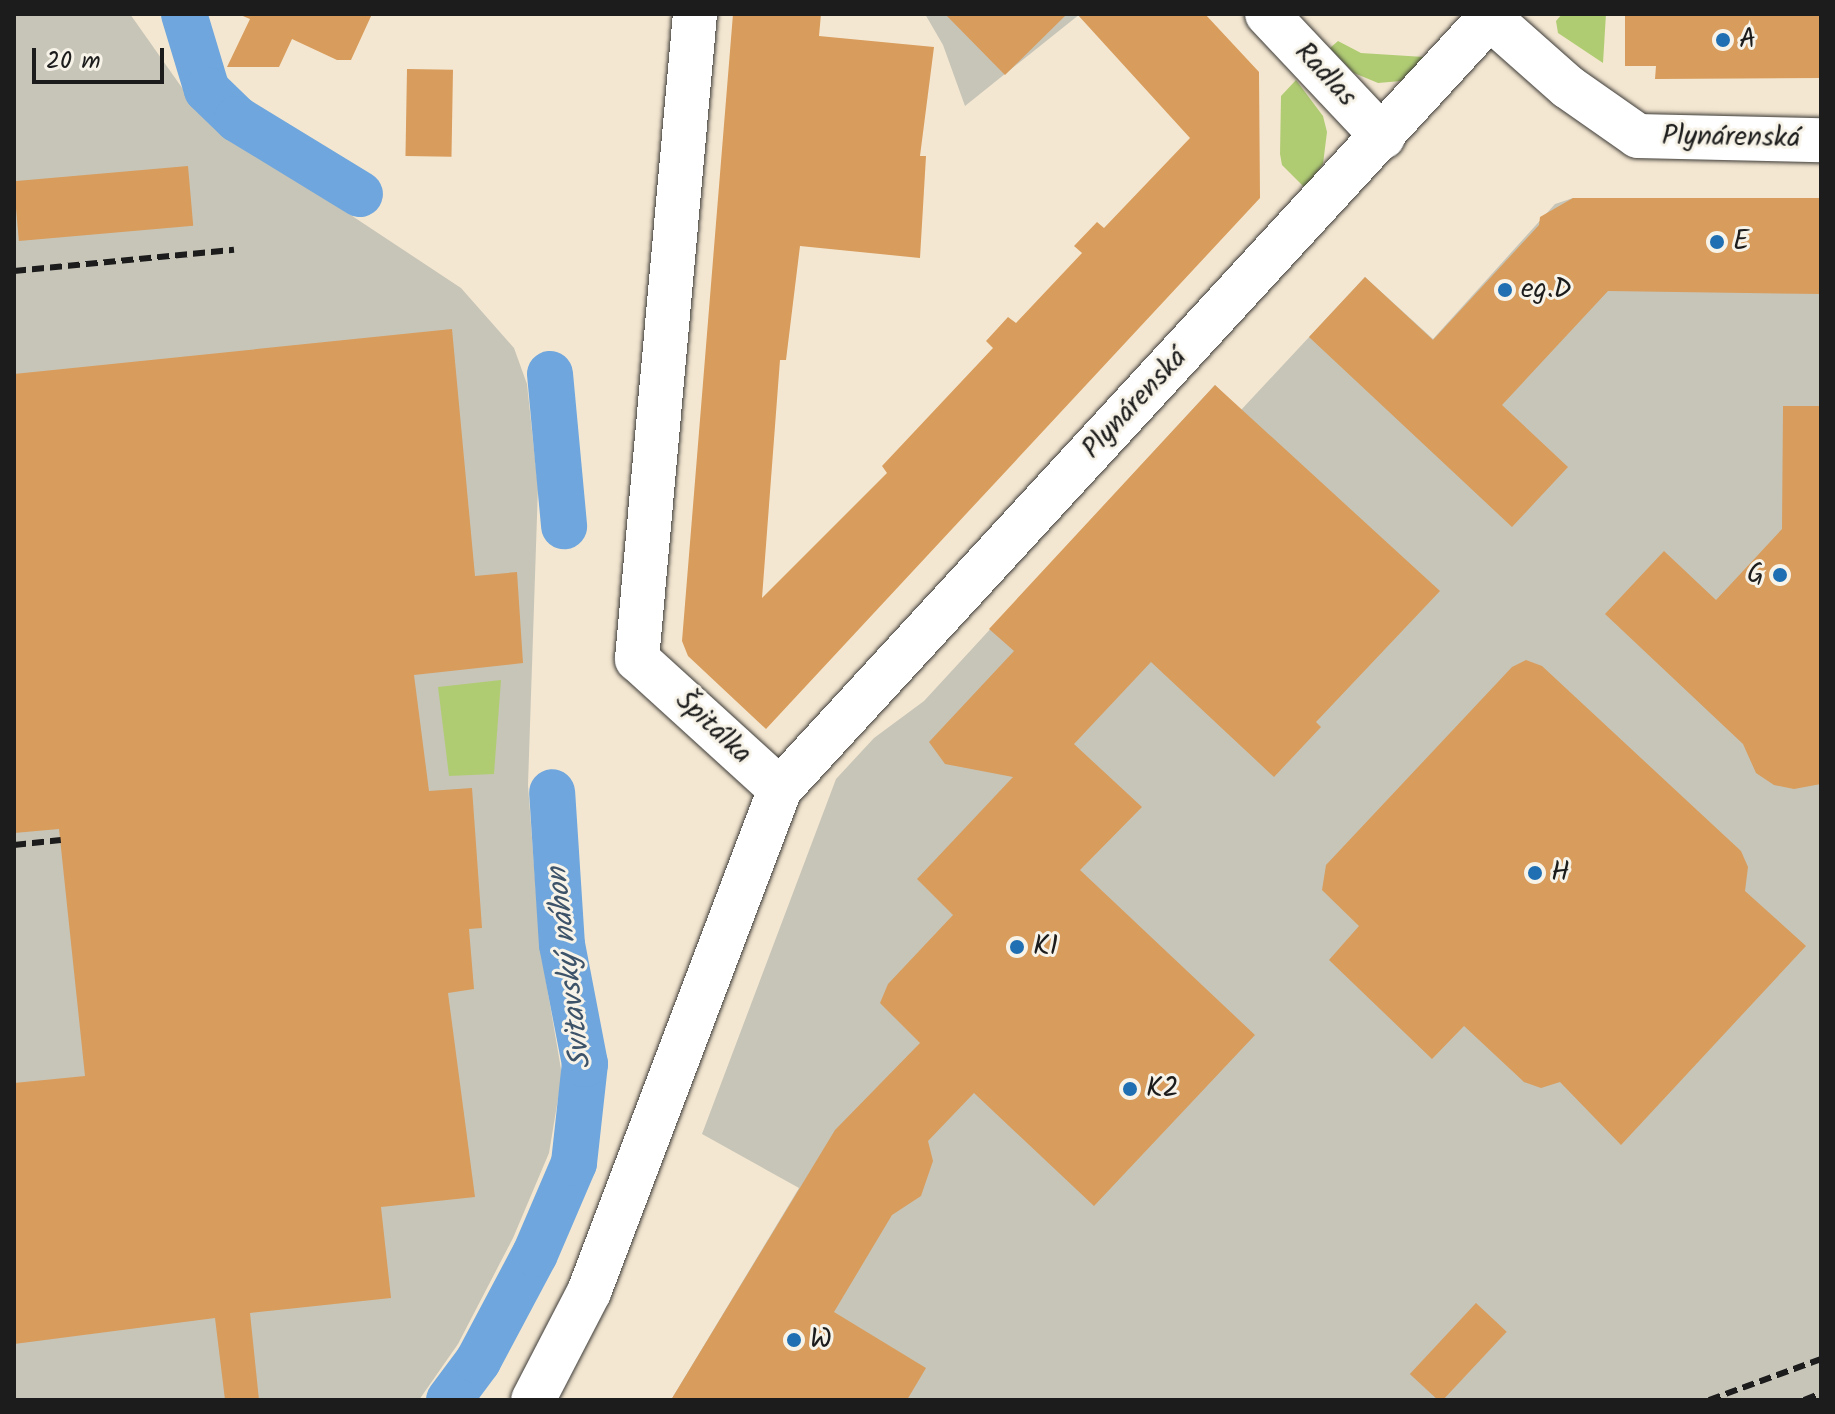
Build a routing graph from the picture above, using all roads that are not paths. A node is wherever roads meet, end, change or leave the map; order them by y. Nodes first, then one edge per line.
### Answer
1 (695, 14) edge
2 (1267, 14) edge
3 (1492, 16) edge
4 (1383, 137) junction
5 (1821, 140) edge
6 (780, 789) junction
7 (533, 1400) edge

1 - 6 street, Špitálka
2 - 4 street, Radlas
3 - 4 street, Plynárenská
3 - 5 street, Plynárenská
4 - 6 street, Plynárenská
6 - 7 street

